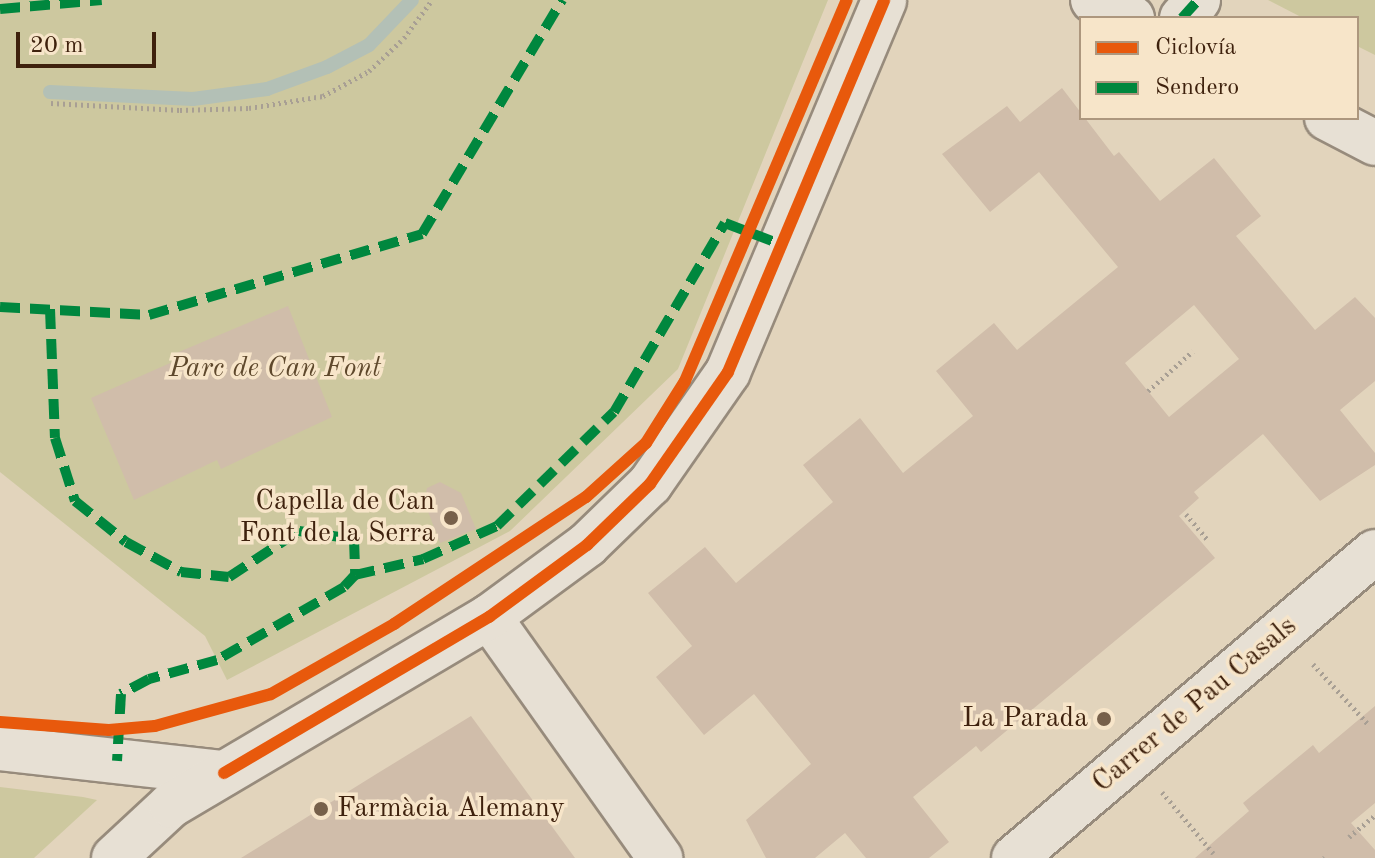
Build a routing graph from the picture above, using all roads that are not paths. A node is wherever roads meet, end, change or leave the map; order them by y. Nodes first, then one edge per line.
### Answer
1 (1093, 0) edge
2 (1198, 0) edge
3 (889, 9) edge
4 (1128, 16) edge
5 (1184, 16) edge
6 (1331, 120) edge
7 (1375, 143) edge
8 (1375, 552) edge
9 (489, 617) junction
10 (0, 748) edge
11 (224, 773) junction
12 (114, 858) edge
13 (660, 858) edge
14 (1014, 858) edge

1 - 4 street
2 - 5 street
3 - 9 street
6 - 7 street
8 - 14 street, Carrer de Pau Casals
9 - 11 street
9 - 13 street
10 - 11 street
11 - 12 street

